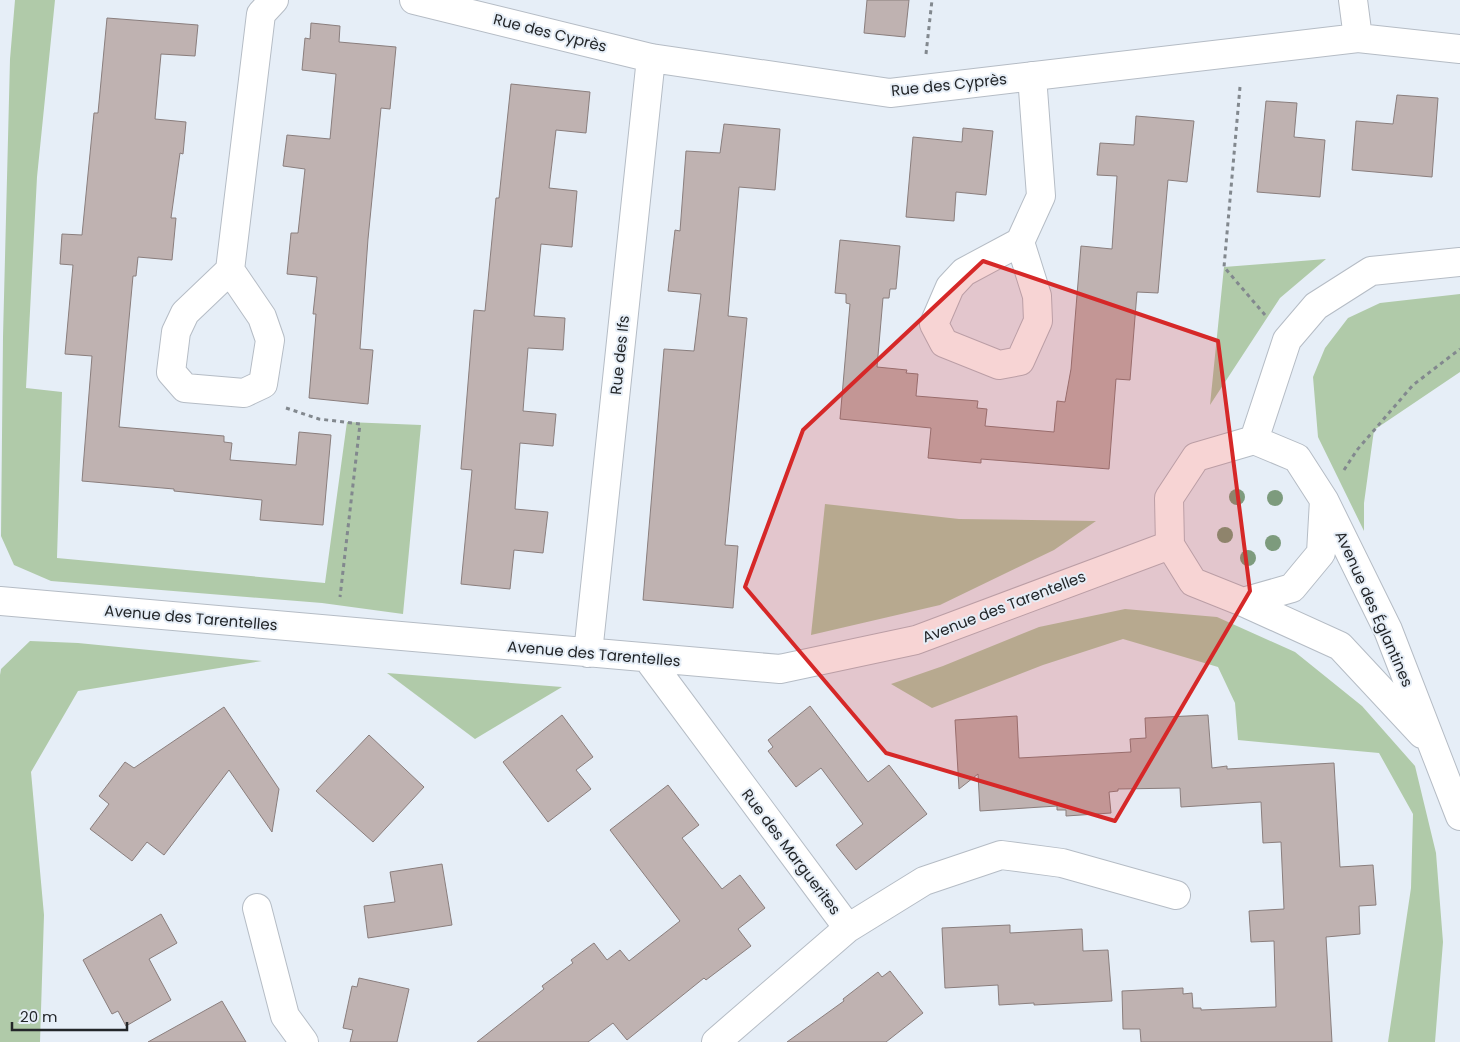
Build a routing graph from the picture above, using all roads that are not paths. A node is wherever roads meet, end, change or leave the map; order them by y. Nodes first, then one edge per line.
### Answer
1 (274, 0) edge
2 (414, 0) edge
3 (1353, 0) edge
4 (1358, 38) junction
5 (1460, 49) edge
6 (651, 58) junction
7 (1032, 76) junction
8 (1020, 242) junction
9 (1460, 262) edge
10 (230, 270) junction
11 (1254, 440) junction
12 (1324, 500) junction
13 (1170, 545) junction
14 (0, 601) edge
15 (1243, 602) junction
16 (588, 653) junction
17 (648, 659) junction
18 (1434, 747) junction
19 (1460, 816) edge
20 (1176, 895) dead end
21 (257, 908) dead end
22 (848, 928) junction
23 (304, 1042) edge
24 (716, 1042) edge

1 - 10 street
2 - 6 street, Rue des Cyprès
3 - 4 street
4 - 5 street, Rue des Cyprès
4 - 7 street, Rue des Cyprès
6 - 7 street, Rue des Cyprès
6 - 16 street, Rue des Ifs
7 - 8 street
8 - 8 street
9 - 11 street
10 - 10 street
11 - 12 street
11 - 13 street
12 - 15 street
12 - 18 street, Avenue des Églantines
13 - 15 street
13 - 17 street, Avenue des Tarentelles
14 - 16 street, Avenue des Tarentelles
15 - 18 street, Avenue des Églantines
16 - 17 street, Avenue des Tarentelles
17 - 22 street, Rue des Marguerites
18 - 19 street, Avenue des Églantines
20 - 22 street
21 - 23 street
22 - 24 street, Rue des Marguerites

